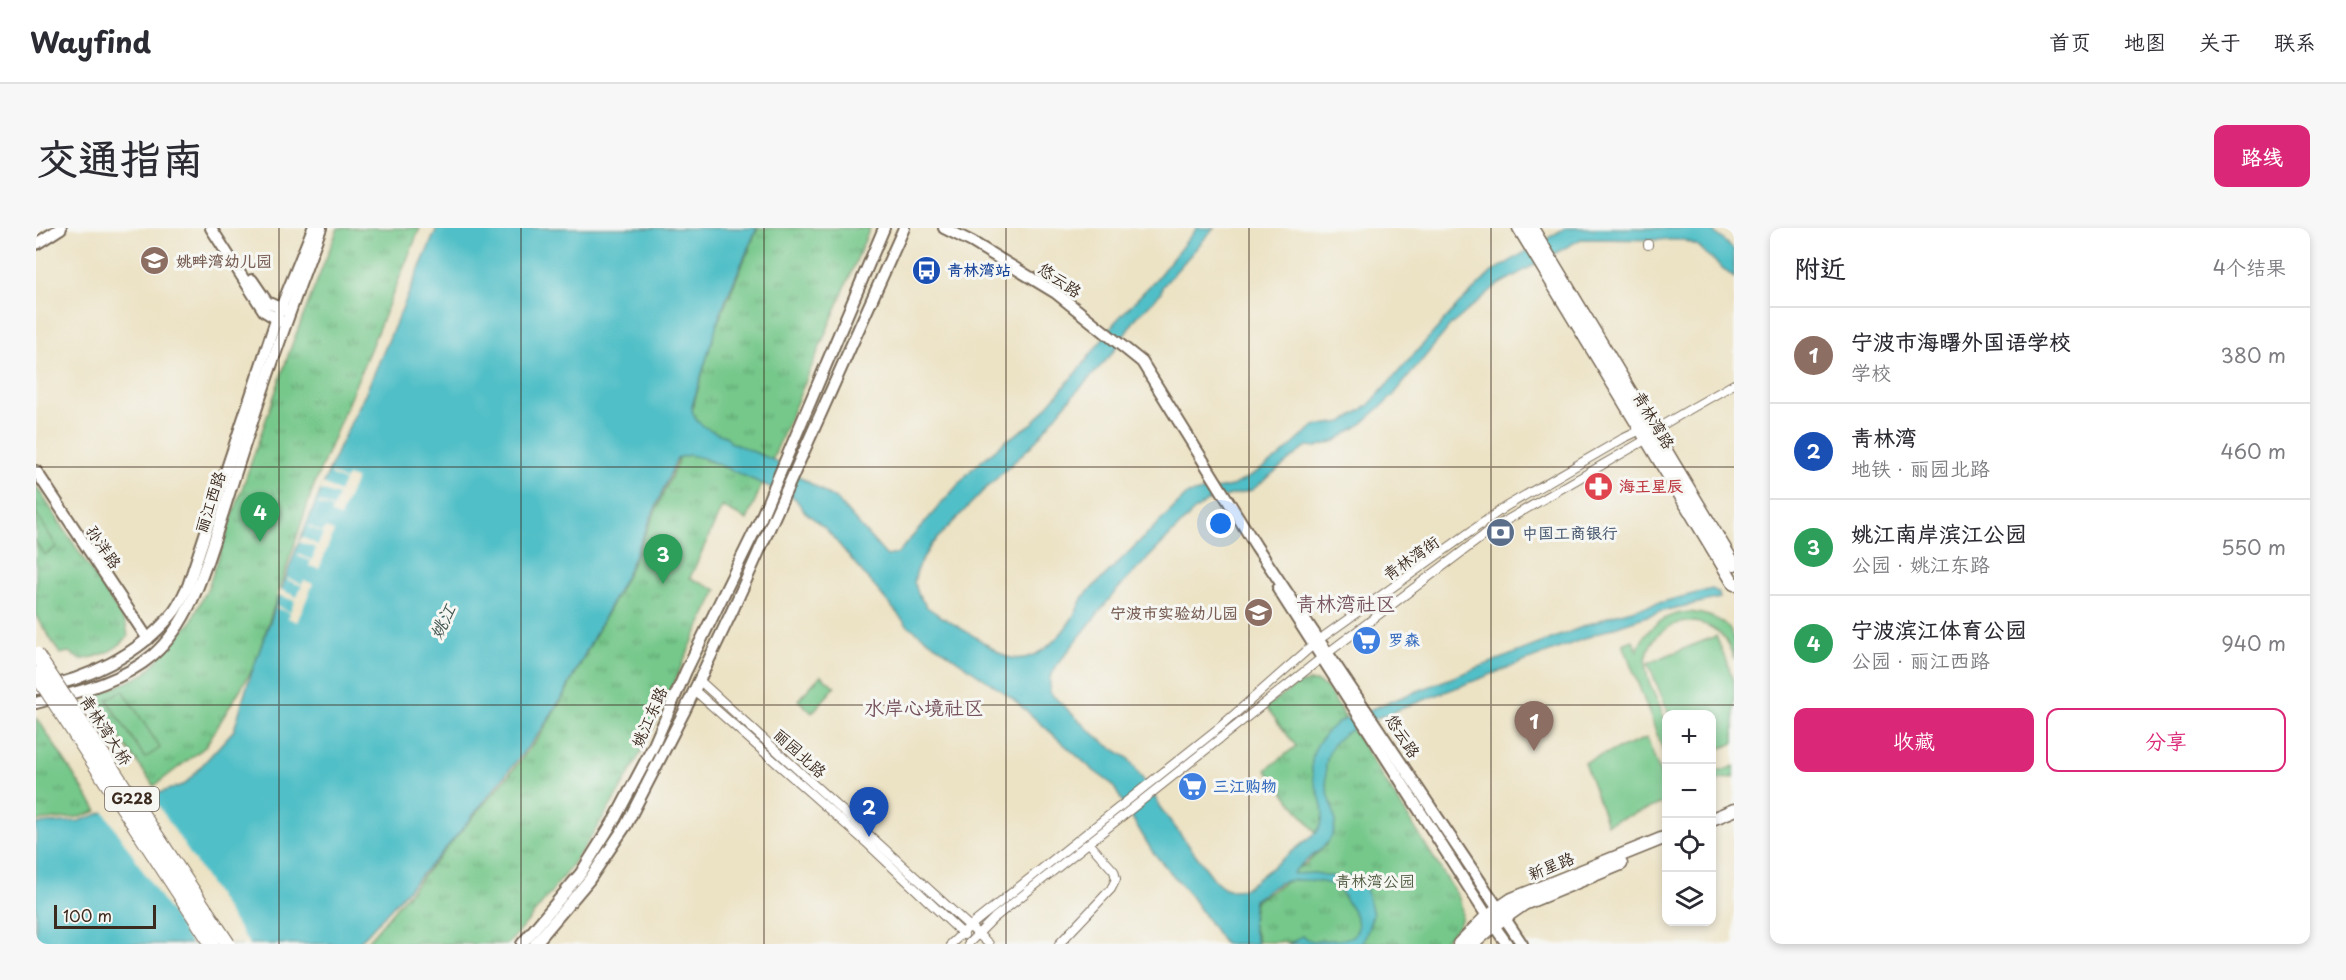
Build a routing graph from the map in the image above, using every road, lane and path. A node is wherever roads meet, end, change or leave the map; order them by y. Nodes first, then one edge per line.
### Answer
1 (61, 228) edge
2 (211, 228) edge
3 (219, 228) edge
4 (312, 228) edge
5 (321, 228) edge
6 (884, 228) edge
7 (904, 228) edge
8 (944, 228) edge
9 (1519, 228) edge
10 (1532, 228) edge
11 (36, 244) edge
12 (1535, 245) junction
13 (285, 310) junction
14 (280, 322) junction
15 (1734, 384) edge
16 (1646, 433) junction
17 (36, 471) edge
18 (1734, 564) edge
19 (1734, 584) edge
20 (147, 639) junction
21 (1316, 642) junction
22 (36, 654) edge
23 (1325, 655) junction
24 (36, 674) edge
25 (696, 685) junction
26 (36, 689) edge
27 (36, 703) edge
28 (1734, 810) edge
29 (1714, 818) edge
30 (1734, 818) edge
31 (1716, 825) edge
32 (1662, 839) edge
33 (1089, 843) junction
34 (1662, 847) edge
35 (1496, 917) junction
36 (970, 926) junction
37 (962, 933) junction
38 (978, 934) junction
39 (971, 943) edge
40 (1063, 943) edge
41 (212, 944) edge
42 (228, 944) edge
43 (522, 944) edge
44 (535, 944) edge
45 (951, 944) edge
46 (989, 944) edge
47 (1459, 944) edge
48 (1473, 944) edge
49 (1507, 944) edge
50 (1522, 944) edge

1 - 11 main road
2 - 14 main road
3 - 13 main road
4 - 13 main road, 丽江西路
5 - 13 main road, 丽江西路
6 - 43 main road, 姚江东路
7 - 25 main road, 姚江东路
8 - 21 main road, 悠云路
9 - 12 main road
10 - 12 main road
12 - 16 main road, 青林湾路
13 - 14 main road, 丽江西路
14 - 20 main road, 丽江西路
14 - 27 main road, 丽江西路
15 - 16 street, 青林湾街
16 - 18 main road, 青林湾路
16 - 19 main road, 青林湾路
16 - 21 street, 青林湾街
16 - 23 street, 青林湾街
17 - 20 main road, 孙洋路
20 - 26 main road, 丽江西路
21 - 23 main road, 悠云路
21 - 36 street, 青林湾街
22 - 42 highway, 青林湾大桥 / G228, bridge
23 - 33 street, 青林湾街
23 - 35 main road, 悠云路
24 - 41 highway, 青林湾大桥 / G228, bridge
25 - 36 street, 丽园北路
25 - 37 street, 丽园北路
25 - 44 main road, 姚江东路
28 - 29 main road
30 - 31 main road
32 - 35 main road, 新星路
33 - 38 street, 青林湾街
33 - 40 street
34 - 35 main road, 新星路
35 - 47 main road, 新星路
35 - 48 main road, 新星路
35 - 49 main road, 悠云路
35 - 50 main road, 悠云路
36 - 37 street, 青林湾街
36 - 38 street, 丽园北路
37 - 39 street, 丽园北路
37 - 45 street, 青林湾街
38 - 39 street, 青林湾街
38 - 46 street, 丽园北路

